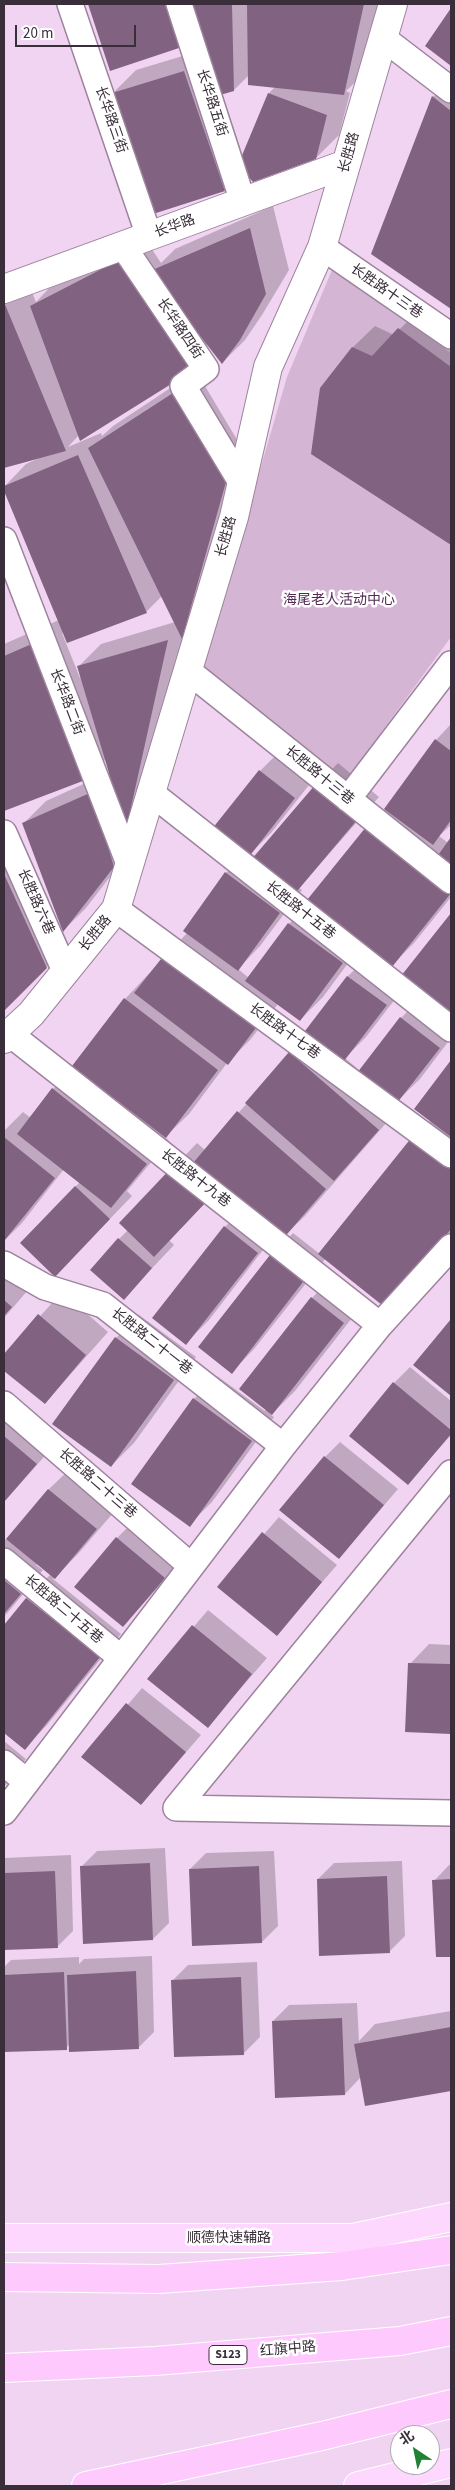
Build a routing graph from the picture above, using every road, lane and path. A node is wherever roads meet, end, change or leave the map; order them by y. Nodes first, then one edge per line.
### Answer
1 (70, 4) edge
2 (179, 4) edge
3 (393, 4) edge
4 (383, 38) junction
5 (451, 90) edge
6 (346, 164) junction
7 (243, 202) junction
8 (149, 236) junction
9 (123, 246) junction
10 (322, 247) junction
11 (4, 289) edge
12 (451, 336) edge
13 (241, 482) junction
14 (4, 540) edge
15 (451, 664) edge
16 (187, 670) junction
17 (150, 792) junction
18 (348, 799) junction
19 (4, 833) edge
20 (129, 864) junction
21 (451, 881) edge
22 (116, 909) junction
23 (65, 972) junction
24 (451, 1029) edge
25 (7, 1037) edge
26 (451, 1155) edge
27 (451, 1247) edge
28 (4, 1264) edge
29 (380, 1325) junction
30 (4, 1404) edge
31 (283, 1446) junction
32 (451, 1473) edge
33 (4, 1561) edge
34 (190, 1565) junction
35 (122, 1658) junction
36 (4, 1763) edge
37 (28, 1782) junction
38 (4, 1812) edge
39 (451, 1813) edge
40 (451, 2217) edge
41 (4, 2238) edge
42 (451, 2250) edge
43 (4, 2277) edge
44 (451, 2331) edge
45 (4, 2368) edge
46 (451, 2404) edge
47 (451, 2463) edge
48 (86, 2486) edge
49 (358, 2486) edge

1 - 8 lane, 长华路三街
2 - 7 lane, 长华路五街
3 - 4 street, 长胜路
4 - 5 lane
4 - 6 street, 长胜路
6 - 7 street, 长华路
6 - 10 street, 长胜路
7 - 8 street, 长华路
8 - 9 street, 长华路
9 - 11 street, 长华路
9 - 13 lane, 长华路四街
10 - 12 lane, 长胜路十三巷
10 - 13 street, 长胜路
13 - 16 street, 长胜路
14 - 20 lane, 长华路二街
15 - 18 lane
16 - 17 street, 长胜路
16 - 18 lane, 长胜路十三巷
17 - 20 street, 长胜路
17 - 24 lane, 长胜路十五巷
18 - 21 lane, 长胜路十三巷
19 - 23 lane, 长胜路六巷
20 - 22 street, 长胜路
22 - 23 street, 长胜路
22 - 26 lane, 长胜路十七巷
23 - 25 street, 长胜路
25 - 29 lane, 长胜路十九巷
27 - 29 lane
28 - 31 lane, 长胜路二十一巷
29 - 31 lane
30 - 34 lane, 长胜路二十三巷
31 - 34 lane
32 - 39 lane
33 - 35 lane, 长胜路二十五巷
34 - 35 lane
35 - 37 lane
36 - 37 lane
37 - 38 lane
40 - 41 main road, 顺德快速辅路
42 - 43 highway
44 - 45 highway, 红旗中路 / S123
46 - 48 highway
47 - 49 main road

